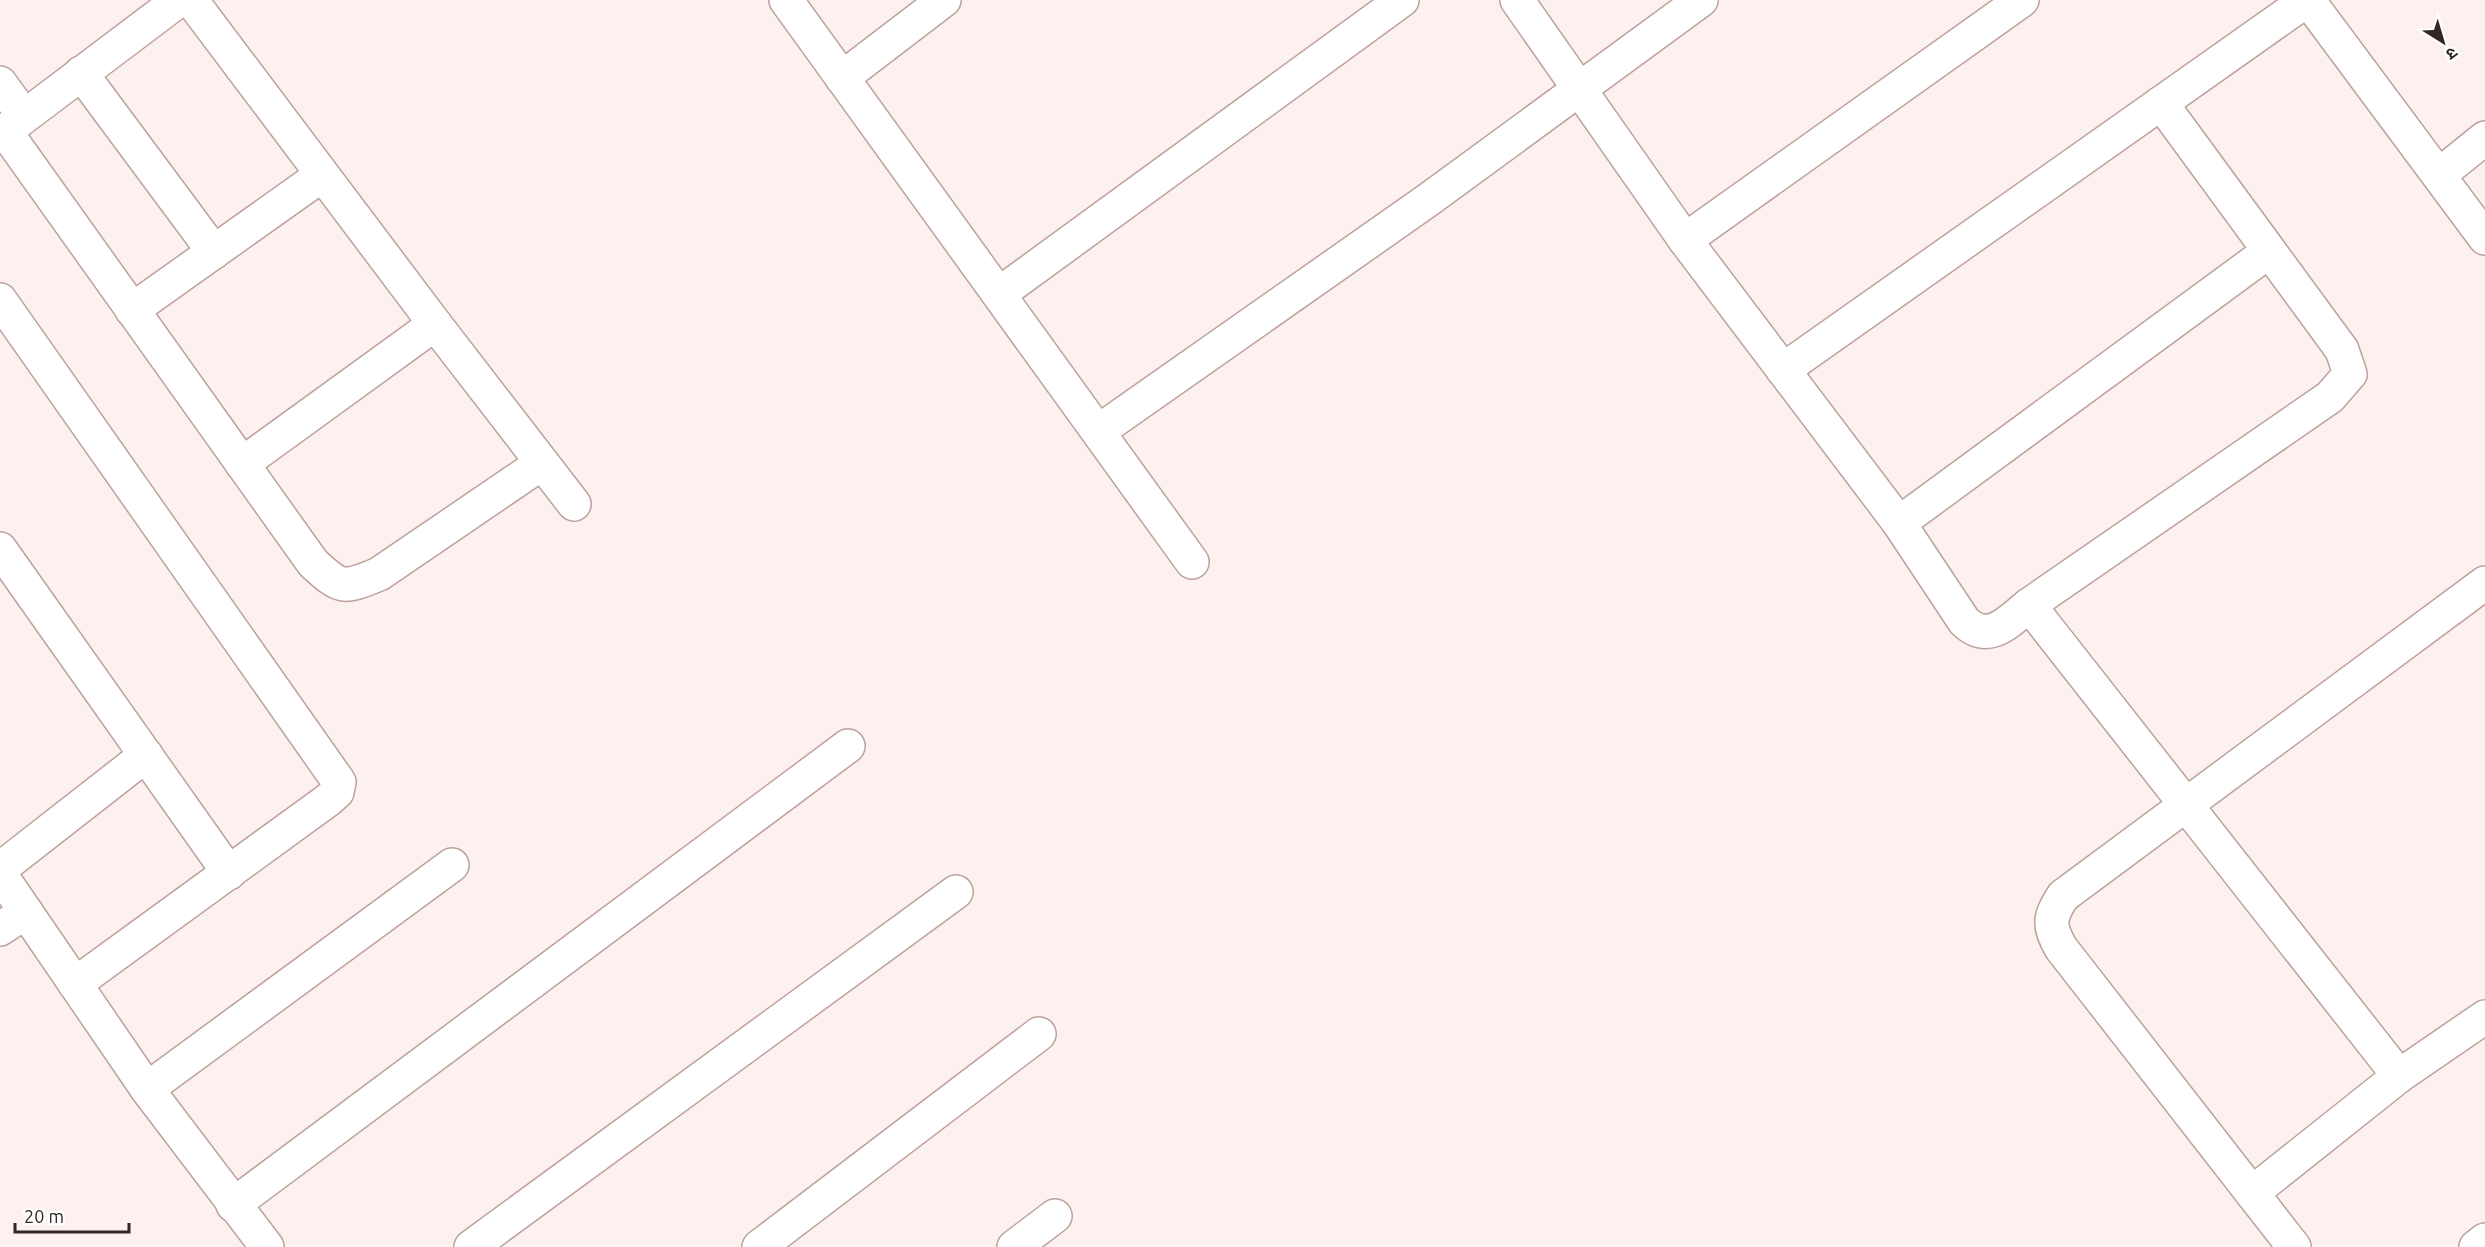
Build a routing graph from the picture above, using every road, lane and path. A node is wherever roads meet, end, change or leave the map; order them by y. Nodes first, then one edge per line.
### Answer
1 (179, 0) edge
2 (190, 0) edge
3 (786, 0) edge
4 (944, 0) edge
5 (1402, 0) edge
6 (1517, 0) edge
7 (1701, 0) edge
8 (2022, 0) edge
9 (2308, 0) edge
10 (81, 73) junction
11 (842, 78) junction
12 (0, 83) edge
13 (1579, 88) junction
14 (2161, 103) junction
15 (10, 128) edge
16 (2485, 138) edge
17 (322, 175) junction
18 (2439, 175) junction
19 (2485, 238) edge
20 (1685, 240) junction
21 (214, 252) junction
22 (2268, 252) junction
23 (999, 294) junction
24 (0, 300) edge
25 (132, 310) junction
26 (435, 324) junction
27 (1783, 370) junction
28 (1099, 431) junction
29 (542, 463) junction
30 (242, 464) junction
31 (574, 504) dead end
32 (1899, 523) junction
33 (0, 549) edge
34 (1192, 562) dead end
35 (2485, 584) edge
36 (2029, 605) junction
37 (848, 747) dead end
38 (146, 755) junction
39 (2188, 805) junction
40 (452, 865) dead end
41 (0, 869) edge
42 (229, 873) junction
43 (0, 874) edge
44 (956, 892) dead end
45 (13, 920) edge
46 (75, 984) junction
47 (2485, 1017) edge
48 (1039, 1034) dead end
49 (2399, 1076) junction
50 (147, 1089) junction
51 (2252, 1193) junction
52 (233, 1205) junction
53 (1055, 1216) dead end
54 (2485, 1240) edge
55 (267, 1247) edge
56 (471, 1247) edge
57 (759, 1247) edge
58 (1014, 1247) edge
59 (2294, 1247) edge
60 (2476, 1247) edge

1 - 10 street
2 - 17 street
3 - 11 street
4 - 11 street
5 - 23 street
6 - 13 street
7 - 13 street
8 - 20 street
9 - 14 street
9 - 18 street
10 - 15 street
10 - 21 street
11 - 23 street
12 - 15 street
13 - 20 street
13 - 28 street
14 - 22 street
14 - 27 street
15 - 25 street
16 - 18 street
17 - 21 street
17 - 26 street
18 - 19 street
20 - 27 street
21 - 25 street
22 - 32 street
22 - 36 street
23 - 28 street
24 - 42 street
25 - 30 street
26 - 29 street
26 - 30 street
27 - 32 street
28 - 34 street
29 - 30 street
29 - 31 street
32 - 36 street
33 - 38 street
35 - 39 street
36 - 39 street
37 - 52 street
38 - 41 street
38 - 42 street
39 - 49 street
39 - 51 street
40 - 50 street
42 - 46 street
43 - 45 street
44 - 56 street
45 - 46 street
46 - 50 street
47 - 49 street
48 - 57 street
49 - 51 street
50 - 52 street
51 - 59 street
52 - 55 street
53 - 58 street
54 - 60 street

